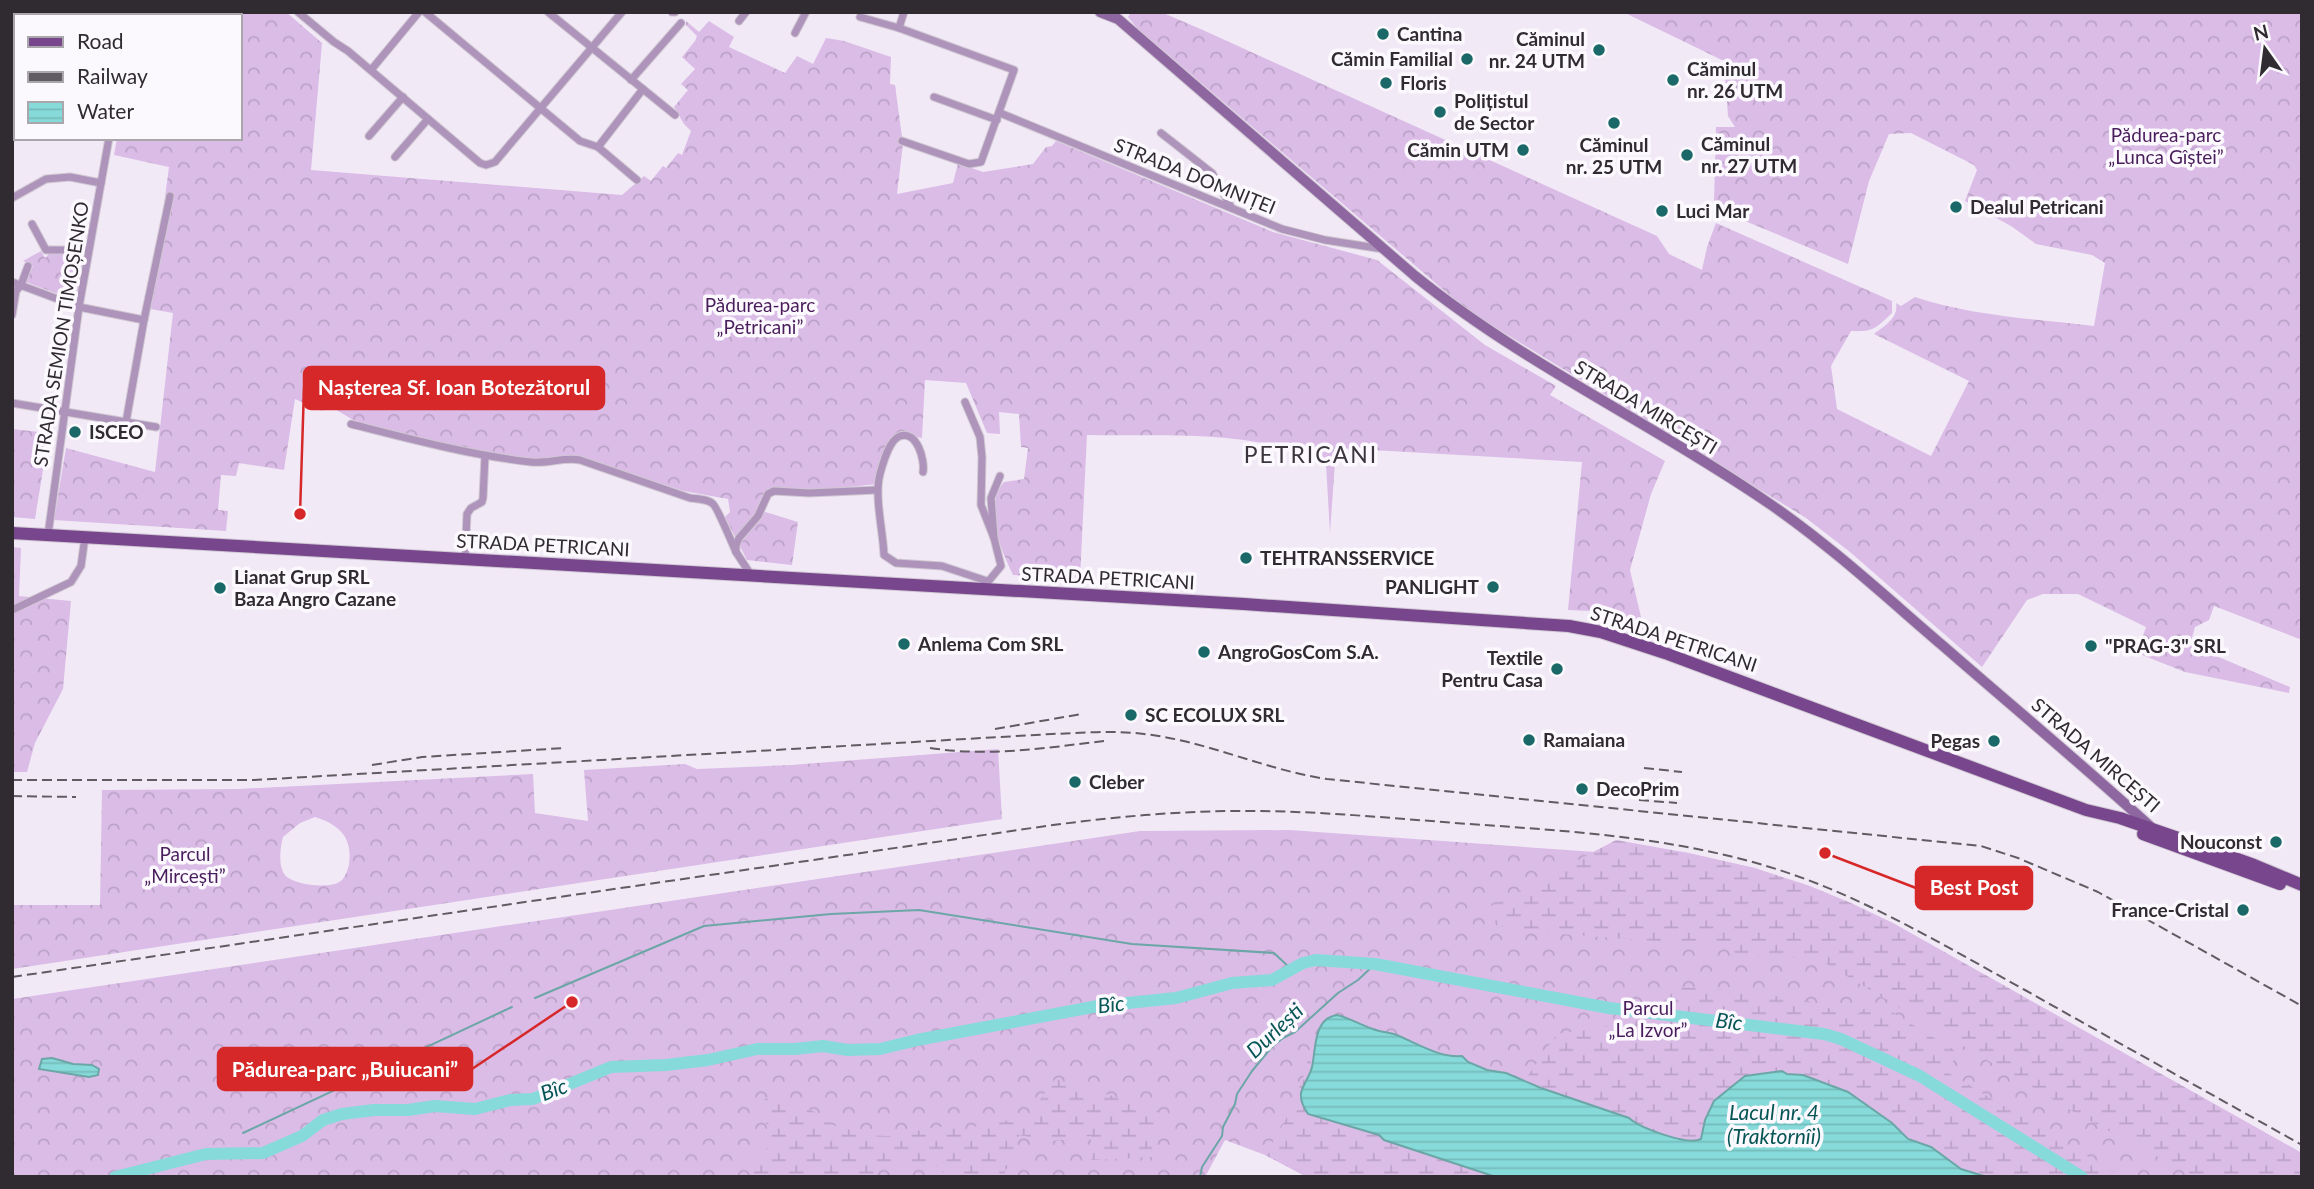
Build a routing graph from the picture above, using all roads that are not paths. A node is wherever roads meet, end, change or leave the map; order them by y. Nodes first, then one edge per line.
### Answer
1 (298, 12) edge
2 (419, 12) edge
3 (425, 12) edge
4 (548, 12) edge
5 (622, 12) edge
6 (746, 12) edge
7 (807, 12) edge
8 (904, 12) edge
9 (1100, 12) edge
10 (860, 17) dead end
11 (739, 21) dead end
12 (681, 23) dead end
13 (899, 28) junction
14 (795, 33) dead end
15 (592, 48) junction
16 (371, 70) junction
17 (631, 80) junction
18 (642, 89) junction
19 (403, 97) junction
20 (934, 97) dead end
21 (541, 109) junction
22 (675, 115) dead end
23 (998, 116) junction
24 (428, 119) junction
25 (1161, 133) dead end
26 (369, 136) dead end
27 (109, 140) edge
28 (902, 141) dead end
29 (598, 147) junction
30 (395, 157) dead end
31 (637, 180) dead end
32 (101, 183) junction
33 (170, 196) dead end
34 (12, 198) edge
35 (1231, 208) junction
36 (32, 224) dead end
37 (88, 250) junction
38 (1384, 250) junction
39 (28, 267) dead end
40 (12, 282) edge
41 (21, 285) junction
42 (79, 307) junction
43 (12, 315) edge
44 (144, 320) junction
45 (965, 402) dead end
46 (12, 403) edge
47 (64, 412) junction
48 (127, 422) junction
49 (351, 424) dead end
50 (156, 427) dead end
51 (485, 456) junction
52 (923, 472) dead end
53 (1000, 476) dead end
54 (877, 489) junction
55 (12, 533) edge
56 (48, 535) junction
57 (85, 537) junction
58 (994, 538) junction
59 (736, 552) junction
60 (465, 560) junction
61 (751, 577) junction
62 (987, 586) junction
63 (12, 610) edge
64 (2098, 814) junction
65 (2154, 829) junction
66 (2167, 843) junction
67 (2302, 887) edge

1 - 16 street
2 - 16 street
3 - 21 street
4 - 15 street
5 - 15 street
6 - 11 street
7 - 14 street
8 - 13 street
9 - 38 main road, STRADA MIRCEȘTI
10 - 13 street
12 - 17 street
13 - 23 street
15 - 17 street
15 - 21 street
16 - 19 street
17 - 18 street
18 - 22 street
18 - 29 street
19 - 24 street
19 - 26 street
20 - 23 street, STRADA DOMNIȚEI
21 - 24 street
21 - 29 street
23 - 28 street
23 - 35 street, STRADA DOMNIȚEI
24 - 30 street
25 - 35 street
27 - 32 street, STRADA SEMION TIMOȘENKO
29 - 31 street
32 - 34 street
32 - 37 street, STRADA SEMION TIMOȘENKO
33 - 44 street
35 - 38 street, STRADA DOMNIȚEI
36 - 37 street
37 - 42 street, STRADA SEMION TIMOȘENKO
38 - 65 main road, STRADA MIRCEȘTI
39 - 41 street
40 - 41 street
41 - 42 street
41 - 43 street
42 - 44 street
42 - 47 street, STRADA SEMION TIMOȘENKO
44 - 48 street
45 - 58 street
46 - 47 street
47 - 48 street
47 - 56 street, STRADA SEMION TIMOȘENKO
48 - 50 street
49 - 51 street
51 - 59 street
51 - 60 street
52 - 54 street
53 - 58 street
54 - 59 street
54 - 62 street
55 - 56 main road, STRADA PETRICANI
56 - 57 main road, STRADA PETRICANI
57 - 60 main road, STRADA PETRICANI
57 - 63 street
58 - 62 street
59 - 61 street
60 - 61 main road, STRADA PETRICANI
61 - 62 main road, STRADA PETRICANI
62 - 64 main road, STRADA PETRICANI
64 - 65 main road, STRADA PETRICANI
64 - 66 main road, STRADA PETRICANI
65 - 66 main road, STRADA MIRCEȘTI
65 - 67 main road, STRADA PETRICANI
66 - 67 main road, STRADA PETRICANI

